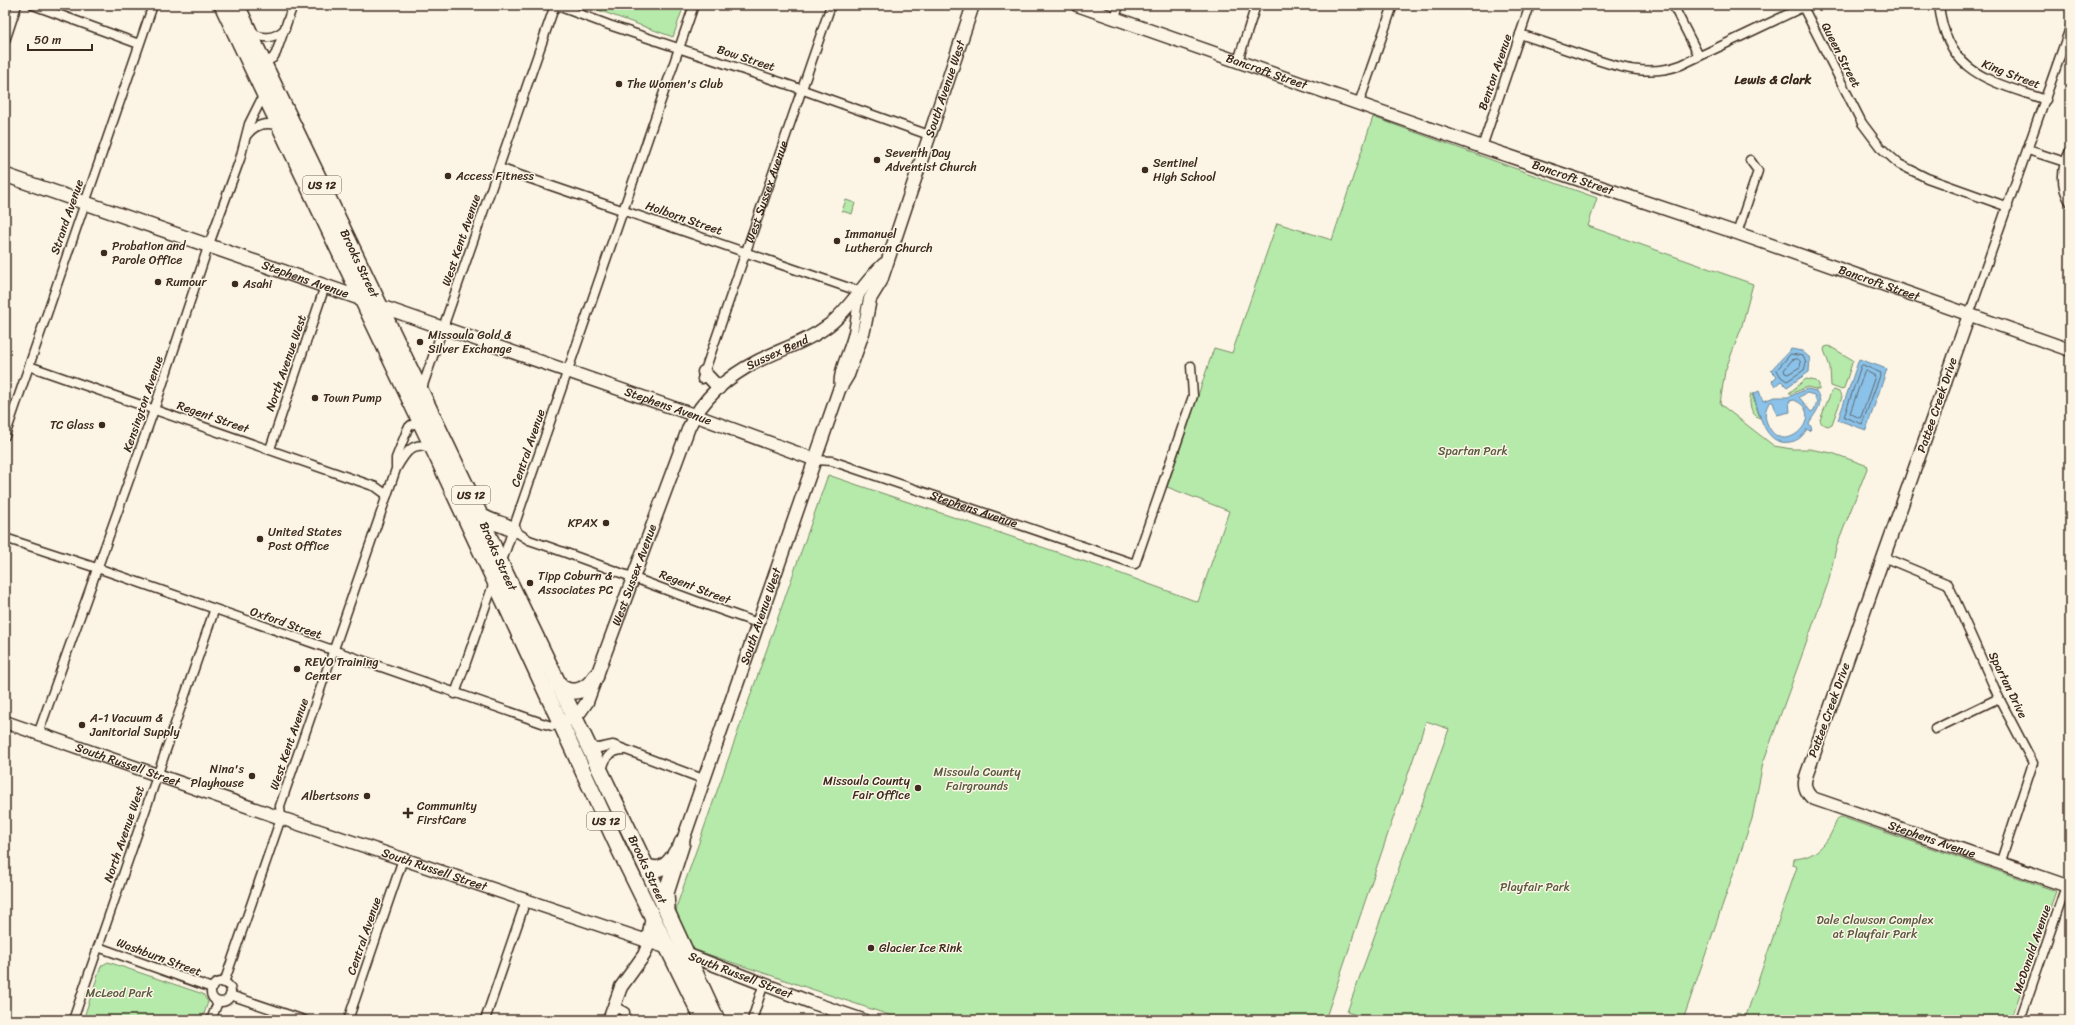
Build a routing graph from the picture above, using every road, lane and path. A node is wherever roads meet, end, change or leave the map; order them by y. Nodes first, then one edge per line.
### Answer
1 (17, 5) edge
2 (33, 5) edge
3 (153, 5) edge
4 (222, 5) edge
5 (237, 5) edge
6 (293, 5) edge
7 (555, 5) edge
8 (694, 5) edge
9 (831, 5) edge
10 (973, 5) edge
11 (1077, 5) edge
12 (1119, 5) edge
13 (1256, 5) edge
14 (1393, 5) edge
15 (1530, 5) edge
16 (1673, 5) edge
17 (1939, 5) edge
18 (1804, 6) edge
19 (1115, 18) junction
20 (286, 28) junction
21 (2070, 28) edge
22 (249, 32) junction
23 (1520, 34) junction
24 (5, 41) edge
25 (139, 44) junction
26 (679, 49) junction
27 (1699, 56) junction
28 (1238, 61) junction
29 (258, 66) junction
30 (801, 89) junction
31 (270, 90) junction
32 (2046, 100) junction
33 (1359, 103) junction
34 (279, 126) junction
35 (929, 135) junction
36 (245, 137) junction
37 (1482, 147) junction
38 (2028, 150) junction
39 (2070, 151) edge
40 (1750, 160) dead end
41 (2064, 162) junction
42 (498, 168) junction
43 (5, 175) edge
44 (2070, 202) edge
45 (84, 204) junction
46 (2008, 208) junction
47 (624, 210) junction
48 (1737, 233) junction
49 (208, 246) junction
50 (745, 252) junction
51 (885, 263) junction
52 (326, 286) junction
53 (861, 292) junction
54 (361, 298) junction
55 (380, 306) junction
56 (1969, 315) junction
57 (444, 328) junction
58 (2070, 350) edge
59 (29, 366) junction
60 (1192, 366) dead end
61 (567, 371) junction
62 (703, 375) joint
63 (719, 388) junction
64 (838, 390) junction
65 (421, 391) junction
66 (154, 410) junction
67 (694, 415) junction
68 (421, 422) junction
69 (5, 436) edge
70 (443, 436) junction
71 (270, 449) junction
72 (438, 459) junction
73 (816, 460) junction
74 (396, 469) junction
75 (387, 495) junction
76 (480, 515) junction
77 (513, 530) junction
78 (5, 538) edge
79 (1883, 557) junction
80 (501, 564) junction
81 (97, 568) junction
82 (634, 577) junction
83 (495, 580) junction
84 (214, 611) junction
85 (758, 623) junction
86 (333, 651) junction
87 (596, 676) junction
88 (558, 685) junction
89 (455, 694) junction
90 (1999, 698) junction
91 (574, 716) junction
92 (5, 722) edge
93 (560, 724) junction
94 (1936, 729) dead end
95 (38, 734) junction
96 (587, 745) junction
97 (624, 750) junction
98 (157, 774) junction
99 (602, 776) junction
100 (703, 779) junction
101 (1804, 781) joint
102 (280, 818) junction
103 (682, 843) junction
104 (403, 859) junction
105 (2000, 864) junction
106 (650, 867) junction
107 (2068, 887) edge
108 (526, 900) junction
109 (668, 915) junction
110 (653, 919) junction
111 (649, 943) junction
112 (98, 947) junction
113 (667, 948) junction
114 (686, 954) junction
115 (224, 983) junction
116 (764, 983) junction
117 (212, 988) junction
118 (230, 995) junction
119 (218, 1002) junction
120 (614, 1006) junction
121 (73, 1020) edge
122 (211, 1020) edge
123 (304, 1020) edge
124 (348, 1020) edge
125 (485, 1020) edge
126 (609, 1020) edge
127 (624, 1020) edge
128 (703, 1020) edge
129 (717, 1020) edge
130 (752, 1020) edge
131 (862, 1020) edge
132 (2020, 1020) edge

1 - 24 street
2 - 25 street
3 - 25 street, Strand Avenue
4 - 29 highway, Brooks Street / US 12
5 - 22 highway, Brooks Street / US 12
6 - 20 street
7 - 26 street, Bow Street
7 - 42 street, West Kent Avenue
8 - 26 street, Central Avenue
9 - 30 street, West Sussex Avenue
10 - 35 street, South Avenue West
11 - 19 street, Bancroft Street
12 - 19 street
13 - 28 street
14 - 33 street
15 - 23 street, Benton Avenue
16 - 27 street
17 - 32 street, King Street
18 - 27 street, Queen Street
18 - 46 street, Queen Street
19 - 28 street, Bancroft Street
20 - 22 street
20 - 29 street
21 - 32 street, Pattee Creek Drive
22 - 29 highway, Brooks Street / US 12
23 - 27 street, Queen Street
23 - 37 street, Benton Avenue
25 - 45 street, Strand Avenue
26 - 30 street, Bow Street
26 - 47 street, Central Avenue
28 - 33 street, Bancroft Street
29 - 31 highway, Brooks Street / US 12
30 - 35 street, Bow Street
30 - 50 street, West Sussex Avenue
31 - 34 highway, Brooks Street / US 12
31 - 36 street, Kensington Avenue
31 - 55 highway, Brooks Street / US 12
32 - 38 street, Pattee Creek Drive
33 - 37 street, Bancroft Street
34 - 36 street
34 - 54 highway, Brooks Street / US 12
35 - 51 street, South Avenue West
36 - 49 street, Kensington Avenue
37 - 48 street, Bancroft Street
38 - 41 street
38 - 46 street, Pattee Creek Drive
39 - 41 street
40 - 48 street
41 - 44 street
42 - 47 street, Holborn Street
42 - 57 street, West Kent Avenue
43 - 45 main road, Stephens Avenue
45 - 49 main road, Stephens Avenue
45 - 59 street, Strand Avenue
46 - 56 street, Pattee Creek Drive
47 - 50 street, Holborn Street
47 - 61 street, Central Avenue
48 - 56 street, Bancroft Street
49 - 52 main road, Stephens Avenue
49 - 66 street, Kensington Avenue
50 - 53 street, Holborn Street
50 - 62 street, West Sussex Avenue
51 - 53 street, South Avenue West
51 - 64 street, South Avenue West
52 - 54 main road, Stephens Avenue
52 - 71 street, North Avenue West
53 - 63 street, Sussex Bend
53 - 64 street, South Avenue West
54 - 55 main road, Stephens Avenue
54 - 68 highway, Brooks Street / US 12
55 - 57 street, Stephens Avenue
55 - 65 highway, Brooks Street / US 12
56 - 58 street, Bancroft Street
56 - 79 street, Pattee Creek Drive
57 - 61 street, Stephens Avenue
57 - 65 street, West Kent Avenue
59 - 66 street, Regent Street
59 - 69 street, Strand Avenue
60 - 73 street, Stephens Avenue
61 - 67 street, Stephens Avenue
61 - 77 street, Central Avenue
62 - 63 street
63 - 67 street, Sussex Bend
64 - 73 street, South Avenue West
65 - 70 highway, Brooks Street / US 12
66 - 71 street, Regent Street
66 - 81 street, Kensington Avenue
67 - 73 street, Stephens Avenue
67 - 82 street, West Sussex Avenue
68 - 70 highway
68 - 72 highway, Brooks Street / US 12
68 - 74 street, West Kent Avenue
70 - 76 highway, Brooks Street / US 12
71 - 75 street, Regent Street
72 - 74 street, West Kent Avenue
72 - 83 highway, Brooks Street / US 12
73 - 85 street, South Avenue West
74 - 75 street, West Kent Avenue
75 - 86 street, West Kent Avenue
76 - 77 highway
76 - 80 highway, Brooks Street / US 12
77 - 80 street, Central Avenue
77 - 82 street, Regent Street
78 - 81 street, Oxford Street
79 - 90 street, Spartan Drive
79 - 101 street, Pattee Creek Drive
80 - 83 street, Central Avenue
80 - 88 highway, Brooks Street / US 12
81 - 84 street, Oxford Street
81 - 95 street, Kensington Avenue
82 - 85 street, Regent Street
82 - 87 street, West Sussex Avenue
83 - 89 street, Central Avenue
83 - 93 highway, Brooks Street / US 12
84 - 86 street, Oxford Street
84 - 98 street, North Avenue West
85 - 100 street, South Avenue West
86 - 89 street, Oxford Street
86 - 102 street, West Kent Avenue
87 - 88 highway
87 - 91 street, West Sussex Avenue
88 - 91 highway, Brooks Street / US 12
89 - 93 street, Oxford Street
90 - 94 street
90 - 105 street, Spartan Drive
91 - 93 street, West Sussex Avenue
91 - 96 highway, Brooks Street / US 12
92 - 95 street, South Russell Street
93 - 110 highway, Brooks Street / US 12
95 - 98 street, South Russell Street
96 - 97 street
96 - 99 highway, Brooks Street / US 12
97 - 99 street
97 - 100 street
98 - 102 street, South Russell Street
98 - 112 street, North Avenue West
99 - 106 highway, Brooks Street / US 12
100 - 103 street, South Avenue West
101 - 105 street, Stephens Avenue
102 - 104 street, South Russell Street
102 - 115 street, West Kent Avenue
103 - 106 highway
103 - 109 highway
104 - 108 street, South Russell Street
104 - 124 street, Central Avenue
105 - 107 street, Stephens Avenue
106 - 109 highway, Brooks Street / US 12
107 - 132 street, McDonald Avenue
108 - 111 street, South Russell Street
108 - 125 street
109 - 114 highway, Brooks Street / US 12
110 - 111 highway
110 - 113 highway, Brooks Street / US 12
111 - 113 street, South Russell Street
111 - 120 street
112 - 117 street, Washburn Street
112 - 121 street, North Avenue West
113 - 114 street, South Russell Street
113 - 128 highway, Brooks Street / US 12
114 - 116 street, South Russell Street
114 - 129 highway, Brooks Street / US 12
115 - 117 street
115 - 118 street
116 - 130 street
116 - 131 street, South Russell Street
117 - 119 street
118 - 119 street
118 - 123 street
119 - 122 street
120 - 126 street
120 - 127 street

